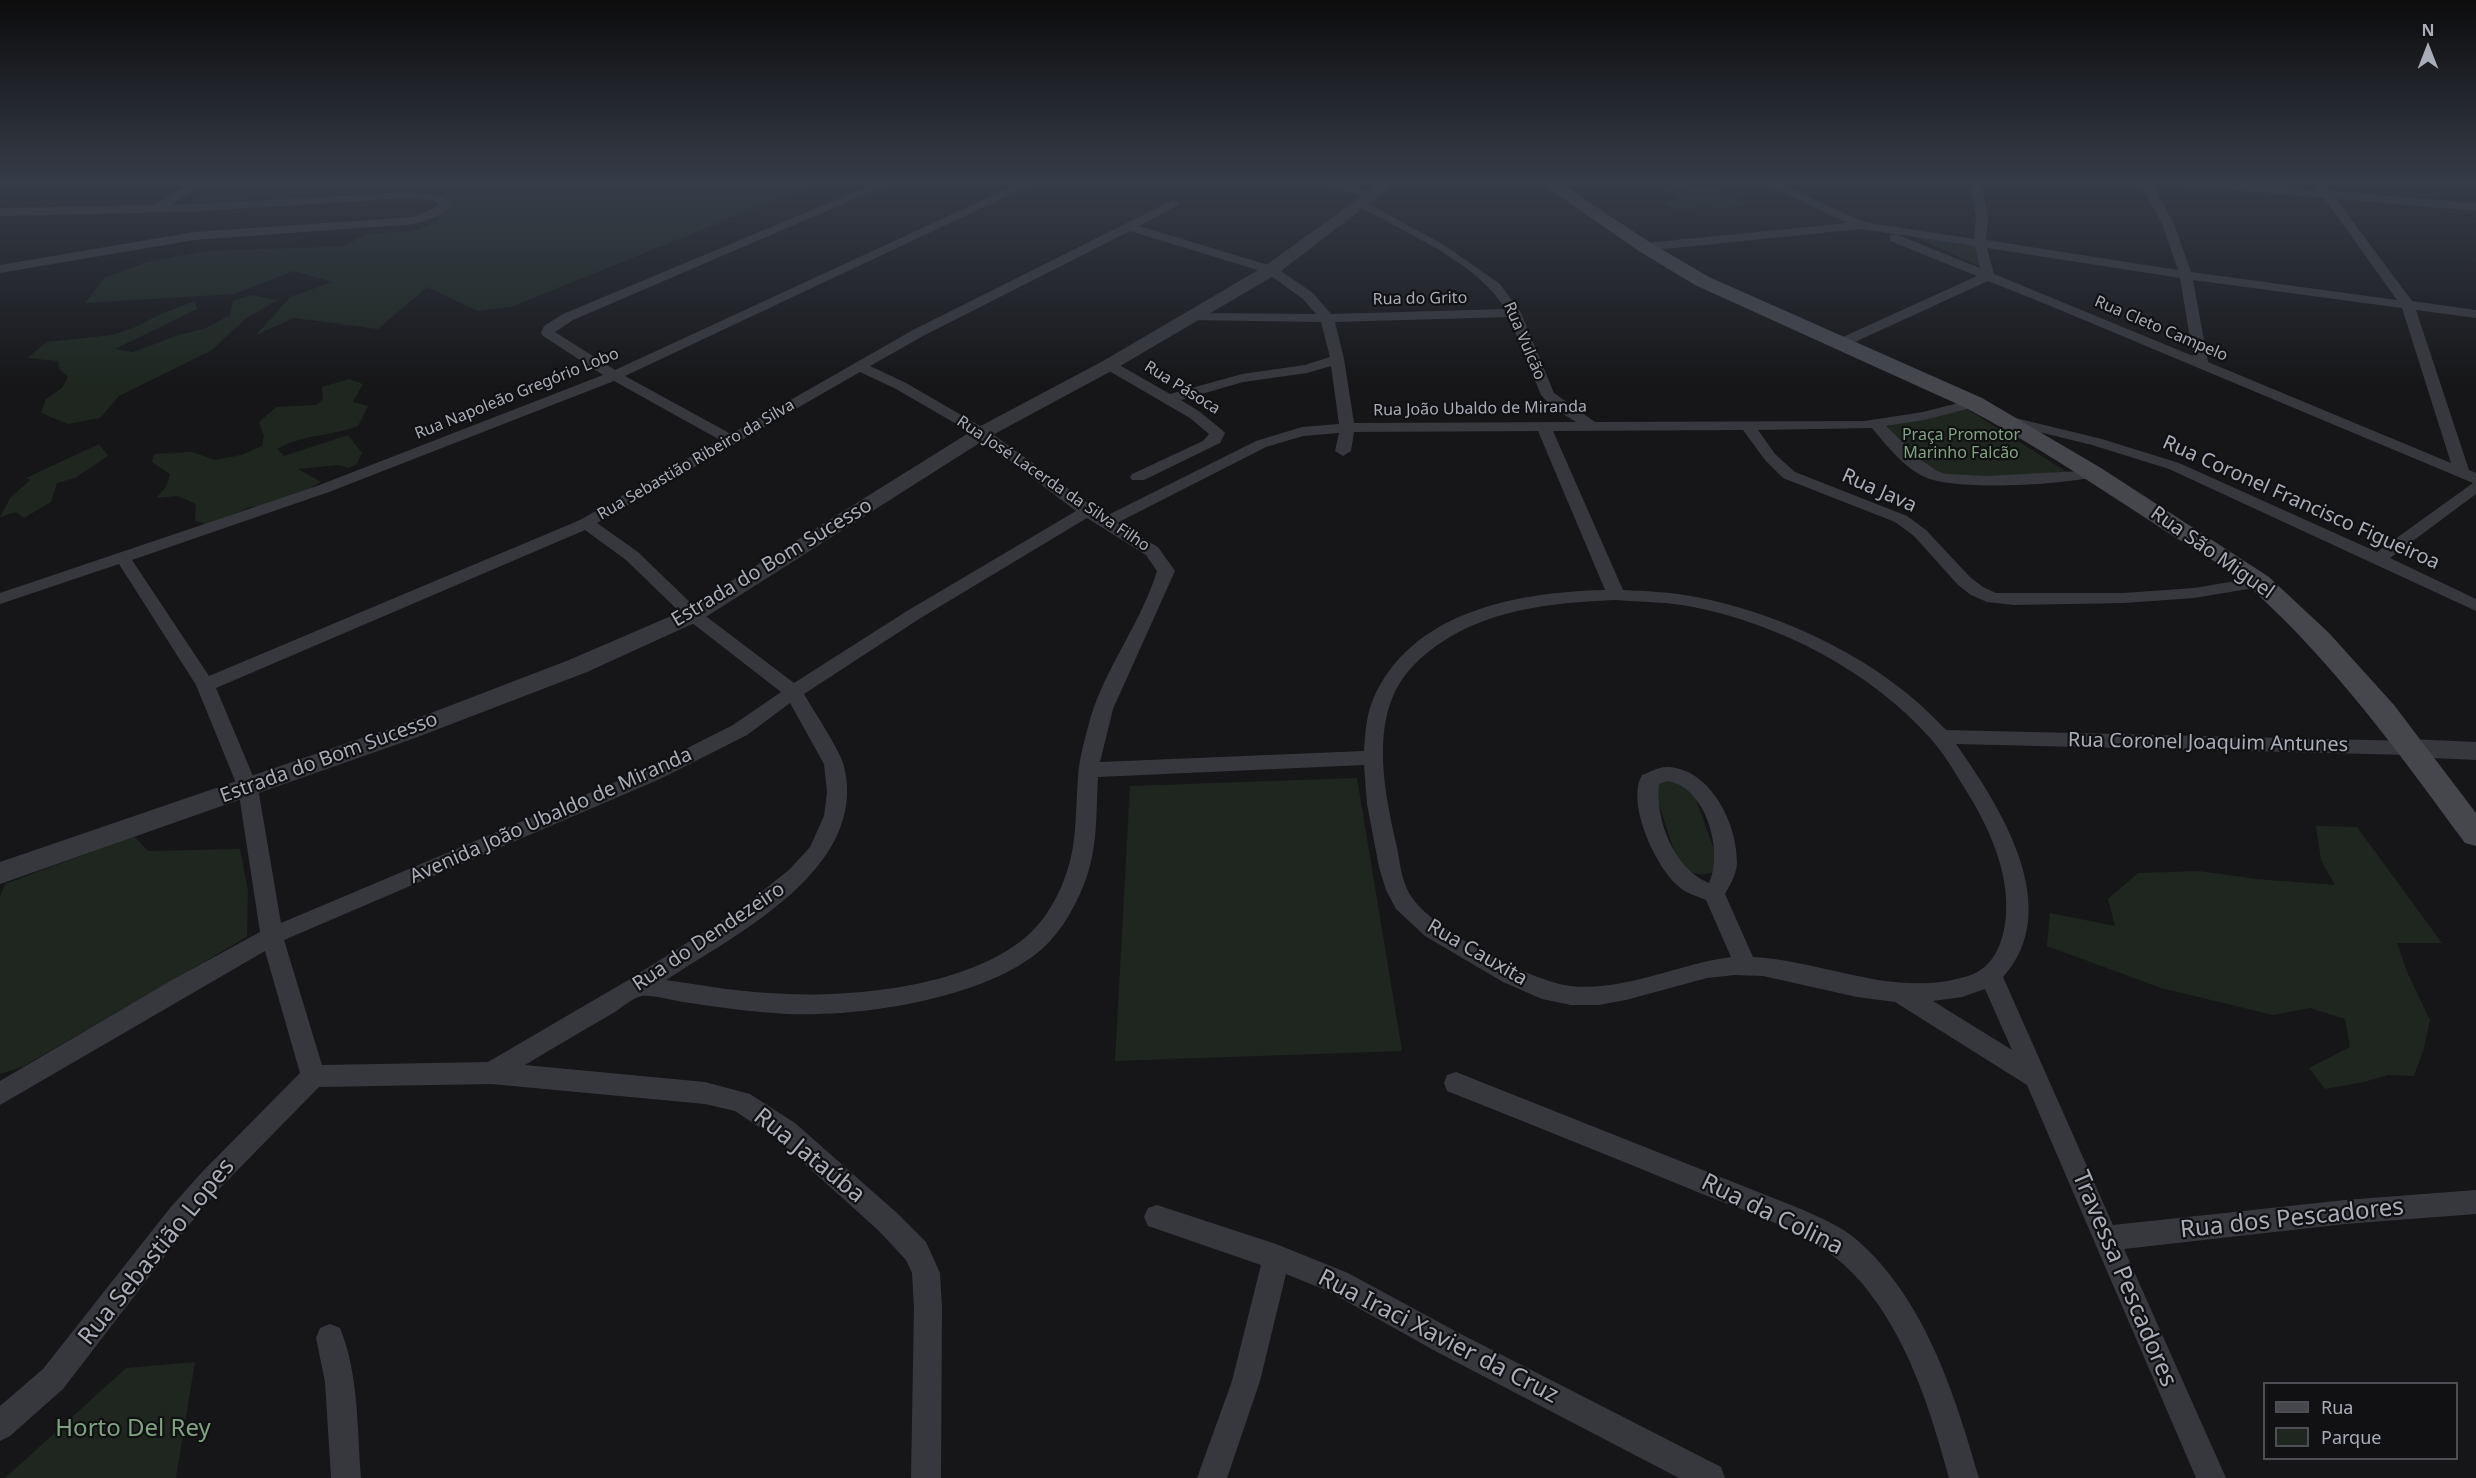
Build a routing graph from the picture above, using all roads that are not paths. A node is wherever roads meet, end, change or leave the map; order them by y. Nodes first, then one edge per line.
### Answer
1 (99, 251) edge
2 (725, 251) edge
3 (882, 251) edge
4 (1082, 251) edge
5 (1209, 251) edge
6 (1297, 251) edge
7 (1451, 251) edge
8 (1652, 251) edge
9 (1927, 251) edge
10 (1982, 251) edge
11 (2031, 251) edge
12 (2177, 251) edge
13 (2369, 251) edge
14 (0, 269) edge
15 (1271, 270) junction
16 (2184, 275) junction
17 (1988, 276) junction
18 (2408, 305) junction
19 (1514, 313) junction
20 (2476, 314) edge
21 (1190, 318) junction
22 (1327, 318) junction
23 (1839, 344) junction
24 (1337, 359) junction
25 (2201, 363) junction
26 (1109, 365) junction
27 (860, 367) junction
28 (615, 375) junction
29 (1170, 399) junction
30 (1974, 402) junction
31 (2002, 418) junction
32 (1876, 424) junction
33 (1543, 426) junction
34 (1591, 426) junction
35 (1748, 426) junction
36 (1347, 428) junction
37 (982, 433) junction
38 (730, 439) junction
39 (1343, 451) dead end
40 (2093, 473) junction
41 (2462, 473) junction
42 (1138, 477) dead end
43 (2476, 479) edge
44 (2476, 487) edge
45 (1087, 511) junction
46 (586, 523) junction
47 (1104, 523) junction
48 (123, 558) junction
49 (2378, 559) junction
50 (2260, 582) junction
51 (1616, 595) junction
52 (0, 599) edge
53 (2476, 606) edge
54 (693, 615) junction
55 (205, 685) junction
56 (793, 692) junction
57 (1941, 737) junction
58 (2410, 748) junction
59 (2476, 751) edge
60 (1373, 758) junction
61 (1089, 770) junction
62 (248, 788) junction
63 (2476, 835) edge
64 (0, 873) edge
65 (1714, 894) junction
66 (272, 936) junction
67 (1745, 964) junction
68 (1991, 976) junction
69 (638, 986) junction
70 (1900, 993) junction
71 (491, 1073) junction
72 (313, 1076) junction
73 (2037, 1080) junction
74 (1456, 1083) dead end
75 (0, 1094) edge
76 (2476, 1202) edge
77 (1157, 1217) dead end
78 (2108, 1238) junction
79 (1276, 1257) junction
80 (330, 1338) dead end
81 (0, 1426) edge
82 (346, 1478) edge
83 (926, 1478) edge
84 (1212, 1478) edge
85 (1710, 1478) edge
86 (1964, 1478) edge
87 (2211, 1478) edge

1 - 14 street
2 - 28 street
3 - 28 street, Rua Napoleão Gregório Lobo
4 - 27 street, Rua Sebastião Ribeiro da Silva
5 - 15 street
6 - 15 street, Estrada do Bom Sucesso
7 - 19 street, Rua Vulcão
8 - 23 main road, Rua São Miguel
9 - 17 street, Rua Cleto Campelo
10 - 17 street
11 - 16 street
12 - 16 street
13 - 18 street
15 - 21 street, Estrada do Bom Sucesso
15 - 22 street
16 - 18 street
16 - 25 street
17 - 23 street
17 - 25 street, Rua Cleto Campelo
18 - 20 street
18 - 41 street
19 - 22 street, Rua do Grito
19 - 34 street, Rua Vulcão
21 - 22 street, Rua do Grito
21 - 26 street, Estrada do Bom Sucesso
22 - 24 street
23 - 30 main road, Rua São Miguel
24 - 29 street
24 - 36 street
25 - 41 street, Rua Cleto Campelo
26 - 29 street, Rua Pásoca
26 - 37 street, Estrada do Bom Sucesso
27 - 37 street, Rua José Lacerda da Silva Filho
27 - 38 street, Rua Sebastião Ribeiro da Silva
28 - 38 street
28 - 48 street, Rua Napoleão Gregório Lobo
29 - 42 street, Rua Pásoca
30 - 31 main road, Rua São Miguel
30 - 32 street, Rua João Ubaldo de Miranda
31 - 40 main road, Rua São Miguel
31 - 49 street, Rua Coronel Francisco Figueiroa
32 - 35 street, Rua João Ubaldo de Miranda
32 - 40 street, Rua Java
33 - 34 street, Rua João Ubaldo de Miranda
33 - 36 street, Rua João Ubaldo de Miranda
33 - 51 street
34 - 35 street, Rua João Ubaldo de Miranda
35 - 50 street, Rua Java
36 - 39 street
36 - 47 street, Rua João Ubaldo de Miranda
37 - 45 street, Rua José Lacerda da Silva Filho
37 - 54 street, Estrada do Bom Sucesso
38 - 46 street, Rua Sebastião Ribeiro da Silva
40 - 50 main road, Rua São Miguel
41 - 43 street, Rua Cleto Campelo
44 - 49 street
45 - 47 street, Rua José Lacerda da Silva Filho
45 - 56 street, Avenida João Ubaldo de Miranda
46 - 54 street, Rua do Dendezeiro
46 - 55 street, Rua Sebastião Ribeiro da Silva
47 - 61 street, Rua José Lacerda da Silva Filho
48 - 52 street, Rua Napoleão Gregório Lobo
48 - 55 street
49 - 53 street, Rua Coronel Francisco Figueiroa
50 - 58 main road, Rua São Miguel
51 - 57 street, Rua Cauxita
51 - 60 street, Rua Cauxita
54 - 56 street, Rua do Dendezeiro
54 - 62 street, Estrada do Bom Sucesso
55 - 62 street
56 - 66 street, Avenida João Ubaldo de Miranda
56 - 69 street, Rua do Dendezeiro
57 - 58 street, Rua Coronel Joaquim Antunes
57 - 68 street, Rua Cauxita
58 - 59 street, Rua Coronel Joaquim Antunes
58 - 63 main road, Rua São Miguel
60 - 61 street
60 - 67 street, Rua Cauxita
61 - 69 street
62 - 64 street, Estrada do Bom Sucesso
62 - 66 street
65 - 65 street
65 - 67 street
66 - 72 street
66 - 75 street, Avenida João Ubaldo de Miranda
67 - 70 street, Rua Cauxita
68 - 70 street, Rua Cauxita
68 - 73 street, Travessa Pescadores
69 - 71 street, Rua do Dendezeiro
70 - 73 street
71 - 72 street, Rua Jataúba
71 - 83 street, Rua Jataúba
72 - 81 street, Rua Sebastião Lopes
73 - 78 street, Travessa Pescadores
74 - 86 street, Rua da Colina
76 - 78 street, Rua dos Pescadores
77 - 79 street, Rua Iraci Xavier da Cruz
78 - 87 street, Travessa Pescadores
79 - 84 street
79 - 85 street, Rua Iraci Xavier da Cruz
80 - 82 street

